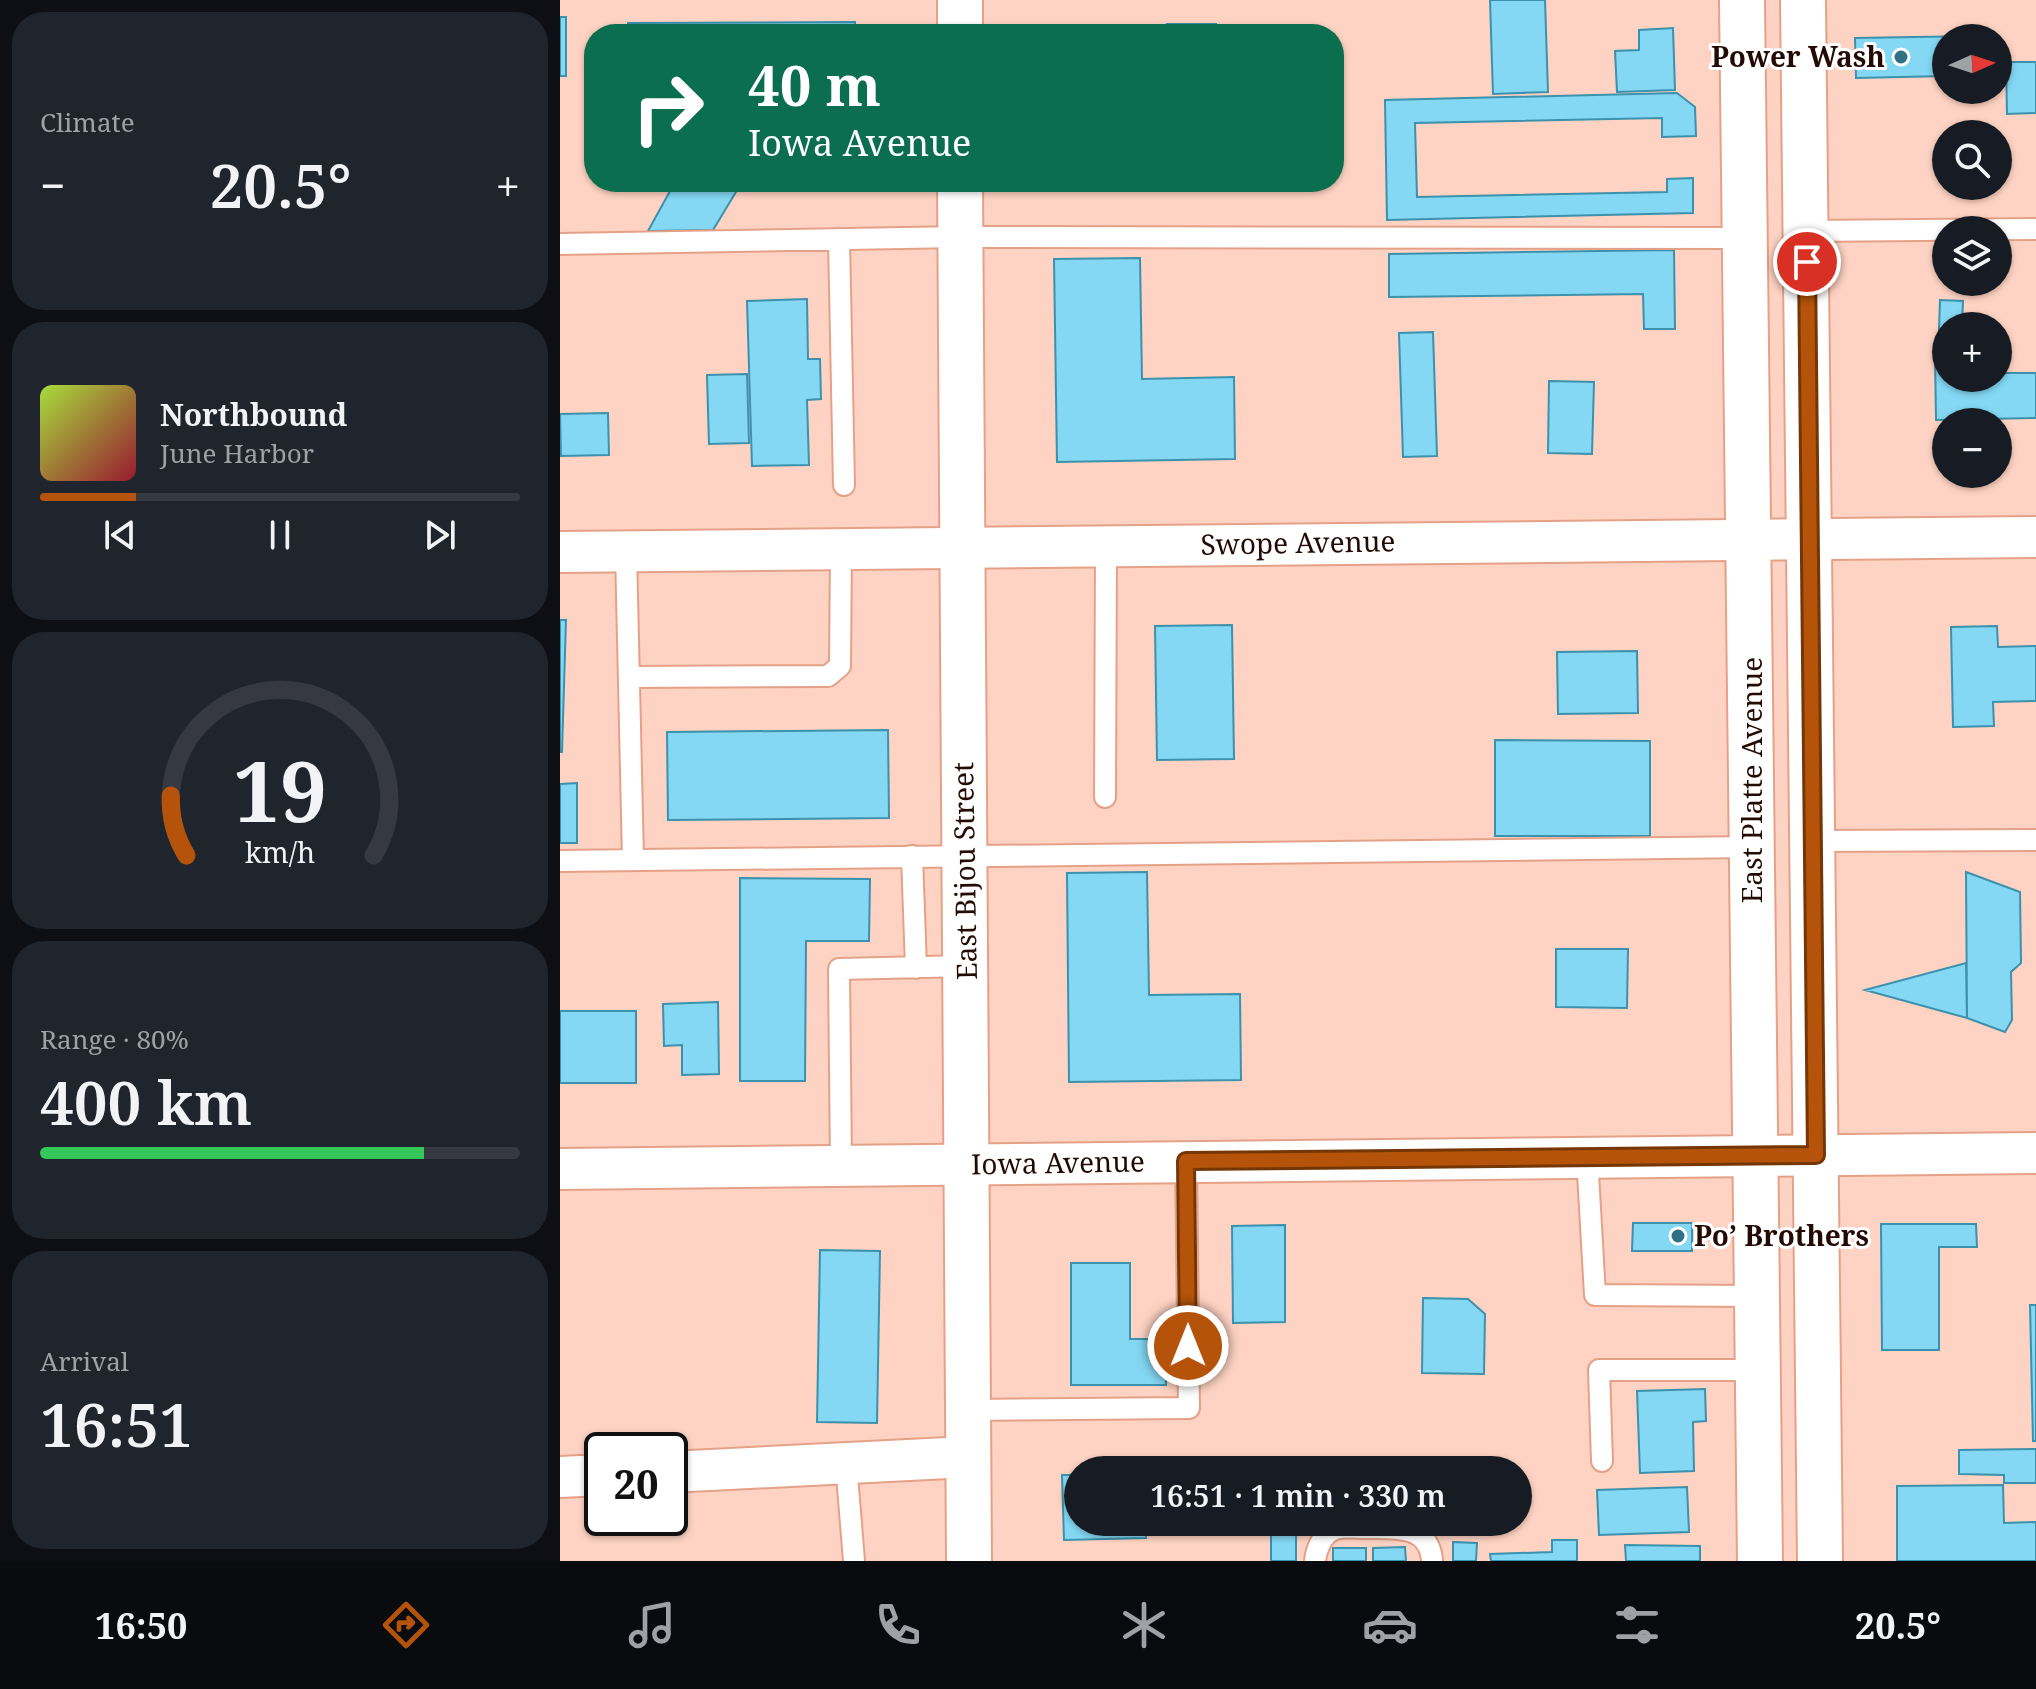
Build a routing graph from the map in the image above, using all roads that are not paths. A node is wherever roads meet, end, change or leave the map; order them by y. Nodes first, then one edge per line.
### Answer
1 (960, 0) edge
2 (1742, 0) edge
3 (1803, 0) edge
4 (960, 24) edge
5 (960, 192) edge
6 (2036, 229) edge
7 (1806, 231) junction
8 (960, 237) junction
9 (1745, 238) junction
10 (839, 239) junction
11 (560, 244) edge
12 (844, 485) dead end
13 (2036, 537) edge
14 (1750, 539) junction
15 (1811, 539) junction
16 (1106, 545) junction
17 (962, 547) junction
18 (841, 549) junction
19 (626, 551) junction
20 (560, 552) edge
21 (629, 677) junction
22 (1105, 797) dead end
23 (2036, 840) edge
24 (1813, 841) junction
25 (1753, 847) junction
26 (965, 855) junction
27 (912, 856) junction
28 (633, 860) junction
29 (560, 861) edge
30 (967, 966) junction
31 (916, 968) junction
32 (1756, 1153) junction
33 (2036, 1153) edge
34 (1816, 1155) junction
35 (1587, 1156) junction
36 (1186, 1161) junction
37 (969, 1164) junction
38 (841, 1166) junction
39 (560, 1169) edge
40 (1758, 1296) junction
41 (1758, 1370) junction
42 (968, 1410) junction
43 (968, 1457) junction
44 (1602, 1461) dead end
45 (846, 1463) junction
46 (688, 1471) edge
47 (584, 1476) edge
48 (560, 1477) edge
49 (854, 1561) edge
50 (969, 1561) edge
51 (1315, 1561) edge
52 (1432, 1561) edge
53 (1760, 1561) edge
54 (1820, 1561) edge

1 - 4 main road
2 - 9 main road, East Platte Avenue
3 - 7 main road
5 - 8 main road, East Bijou Street
6 - 7 lane
7 - 15 main road
8 - 9 lane
8 - 10 lane
8 - 17 main road, East Bijou Street
9 - 14 main road, East Platte Avenue
10 - 11 lane
10 - 12 lane
13 - 15 street, Swope Avenue
14 - 15 street, Swope Avenue
14 - 16 street, Swope Avenue
14 - 25 main road, East Platte Avenue
15 - 24 main road
16 - 17 street, Swope Avenue
16 - 22 lane
17 - 18 street, Swope Avenue
17 - 26 main road, East Bijou Street
18 - 19 street, Swope Avenue
18 - 21 lane
19 - 20 street, Swope Avenue
19 - 21 lane
21 - 28 lane
23 - 24 lane
24 - 34 main road
25 - 26 lane
25 - 32 main road, East Platte Avenue
26 - 27 lane
26 - 30 main road, East Bijou Street
27 - 28 lane
27 - 31 lane
28 - 29 lane
30 - 31 lane
30 - 37 main road, East Bijou Street
31 - 38 lane
32 - 34 street, Iowa Avenue
32 - 35 street, Iowa Avenue
32 - 40 main road, East Platte Avenue
33 - 34 street, Iowa Avenue
34 - 54 main road
35 - 36 street, Iowa Avenue
35 - 40 lane
36 - 37 street, Iowa Avenue
36 - 42 lane
37 - 38 street, Iowa Avenue
37 - 42 main road, East Bijou Street
38 - 39 street, Iowa Avenue
40 - 41 main road, East Platte Avenue
41 - 44 lane
41 - 53 main road, East Platte Avenue
42 - 43 main road, East Bijou Street
43 - 45 street
43 - 50 main road, East Bijou Street
45 - 46 street
45 - 49 lane
47 - 48 street
51 - 52 lane

